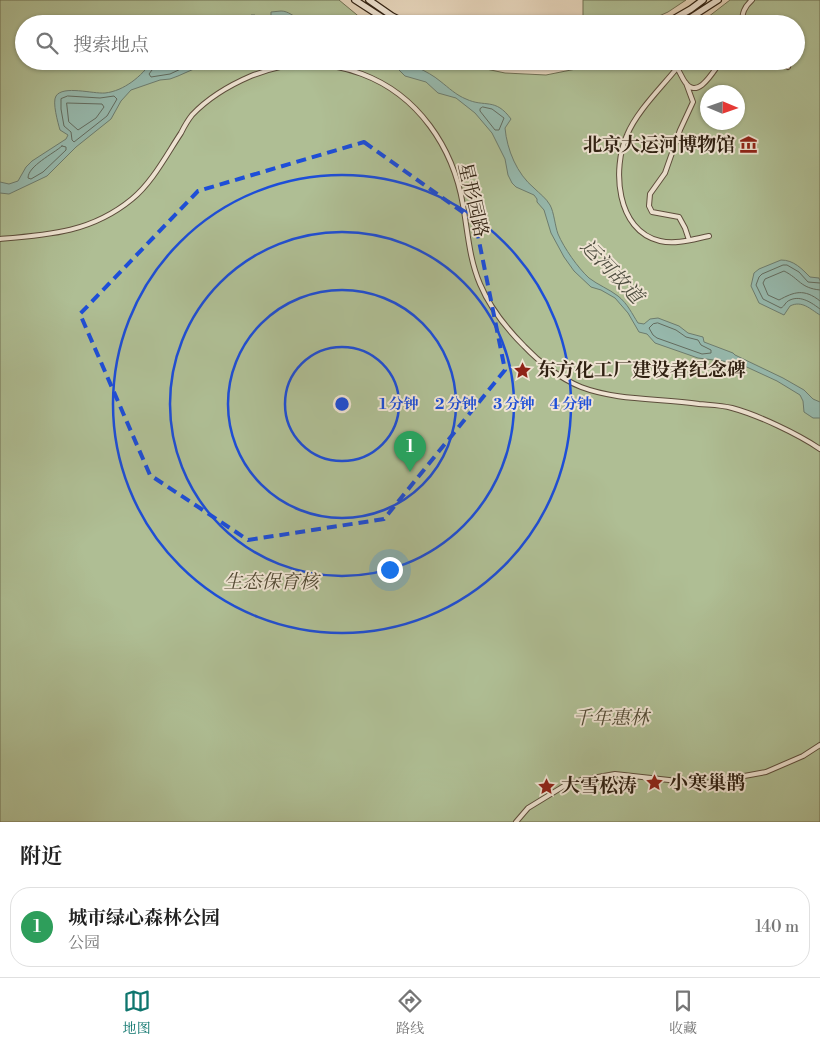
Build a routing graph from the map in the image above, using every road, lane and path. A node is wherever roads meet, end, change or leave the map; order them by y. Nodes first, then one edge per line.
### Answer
1 (356, 0) edge
2 (703, 0) edge
3 (718, 0) edge
4 (752, 0) edge
5 (370, 1) edge
6 (367, 8) junction
7 (378, 15) edge
8 (391, 15) edge
9 (681, 15) edge
10 (695, 15) edge
11 (743, 15) edge
12 (273, 70) edge
13 (350, 70) edge
14 (675, 70) edge
15 (678, 70) edge
16 (715, 70) edge
17 (686, 84) junction
18 (709, 236) dead end
19 (0, 239) edge
20 (689, 240) junction
21 (820, 449) edge
22 (820, 745) edge
23 (516, 822) edge

1 - 6 main road
2 - 9 main road
3 - 10 main road
4 - 11 street
5 - 6 main road
5 - 8 main road
6 - 7 main road
12 - 19 street, 星形园路
13 - 21 street, 星形园路
14 - 20 street
15 - 17 street
16 - 17 street
17 - 20 street
18 - 20 street
22 - 23 street

